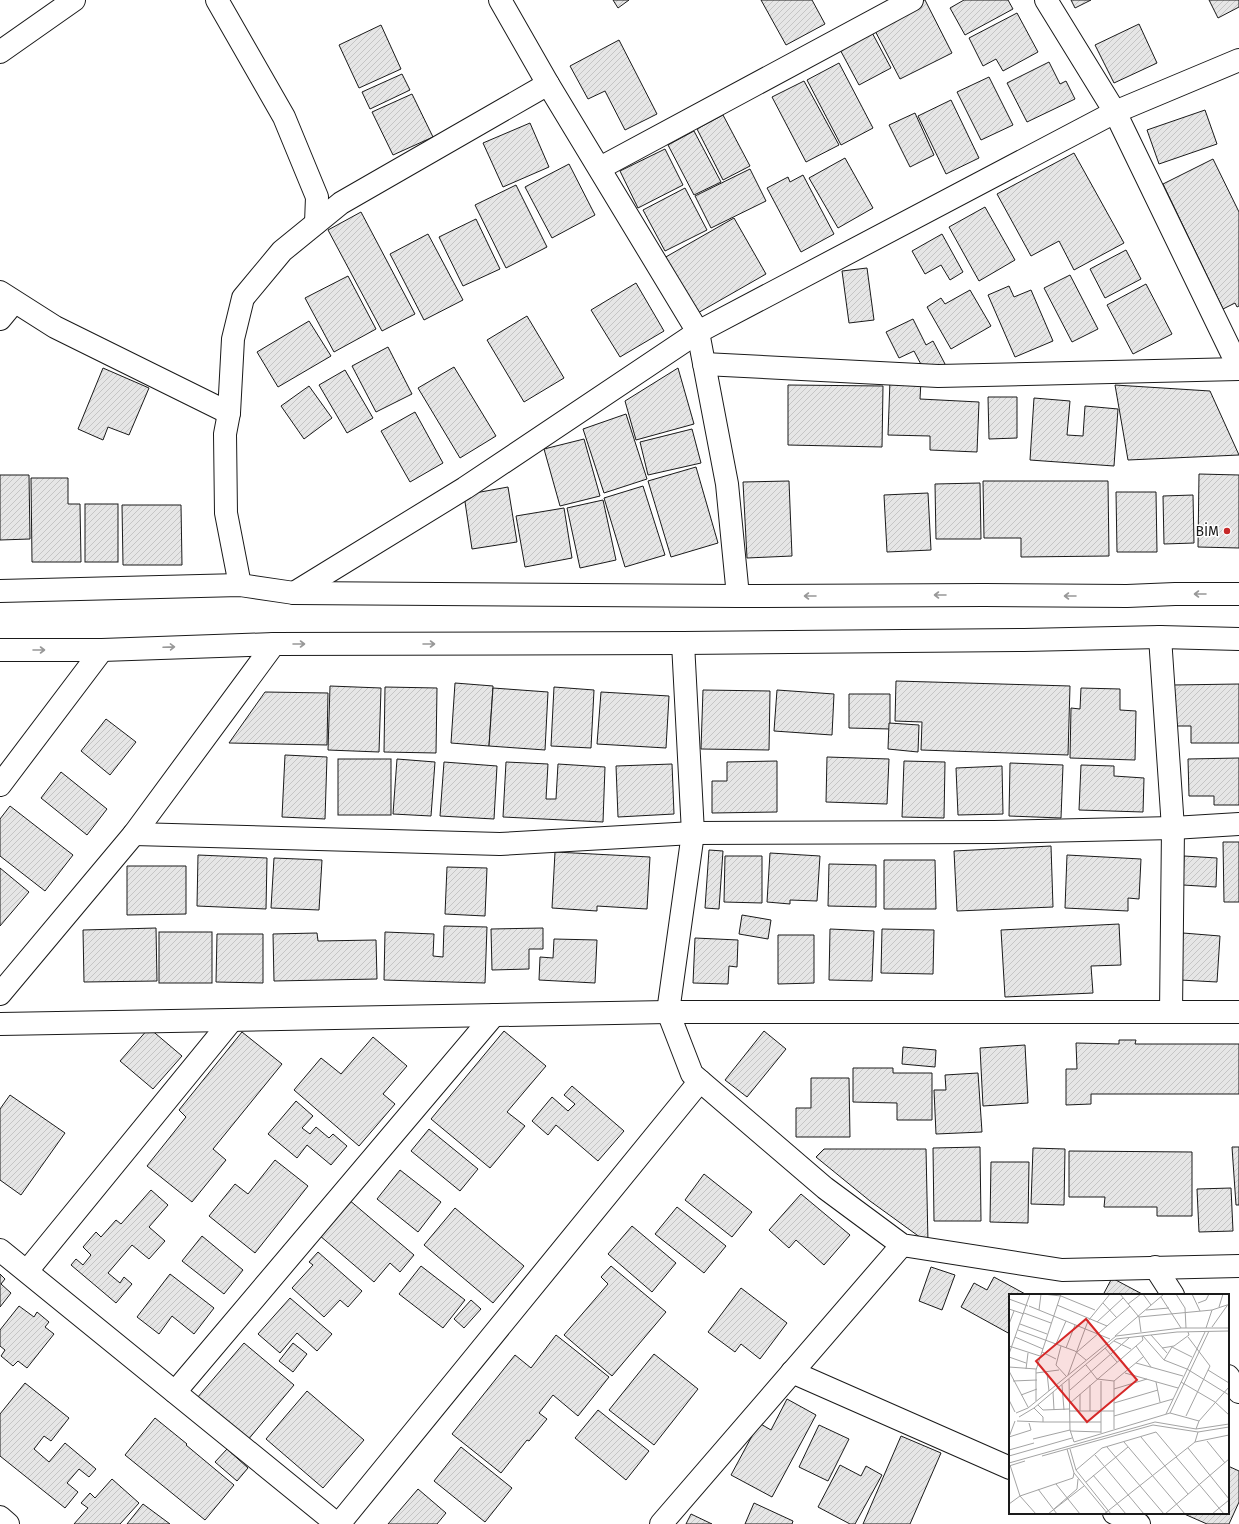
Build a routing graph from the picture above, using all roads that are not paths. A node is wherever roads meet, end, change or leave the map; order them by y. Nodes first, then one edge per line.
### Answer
1 (74, 0) edge
2 (217, 0) edge
3 (500, 0) edge
4 (912, 0) edge
5 (1046, 0) edge
6 (0, 52) edge
7 (1239, 60) edge
8 (548, 84) junction
9 (1115, 112) junction
10 (600, 168) junction
11 (316, 223) junction
12 (7, 297) edge
13 (0, 319) edge
14 (698, 332) junction
15 (704, 364) junction
16 (1239, 368) edge
17 (229, 413) junction
18 (240, 585) junction
19 (0, 591) edge
20 (294, 593) junction
21 (1239, 594) edge
22 (738, 596) junction
23 (1160, 637) junction
24 (1239, 639) edge
25 (683, 643) junction
26 (274, 644) junction
27 (0, 650) edge
28 (102, 650) junction
29 (0, 785) edge
30 (1239, 824) edge
31 (1173, 828) junction
32 (693, 833) junction
33 (134, 834) junction
34 (0, 994) edge
35 (668, 1012) junction
36 (1171, 1012) junction
37 (1239, 1012) edge
38 (494, 1015) junction
39 (232, 1020) junction
40 (0, 1024) edge
41 (700, 1081) junction
42 (902, 1245) junction
43 (0, 1250) edge
44 (1239, 1266) edge
45 (1155, 1267) junction
46 (28, 1271) junction
47 (1172, 1294) edge
48 (792, 1372) junction
49 (1229, 1377) edge
50 (175, 1392) junction
51 (1239, 1392) edge
52 (1009, 1468) edge
53 (1116, 1514) edge
54 (0, 1517) edge
55 (8, 1524) edge
56 (338, 1524) edge
57 (661, 1524) edge
58 (1139, 1524) edge

1 - 6 street
2 - 11 street
3 - 8 street
4 - 10 street
5 - 9 street
7 - 9 street
8 - 10 street
8 - 11 street
9 - 14 street
9 - 16 street
10 - 14 street
11 - 17 street
12 - 13 street
12 - 17 street
14 - 15 street
14 - 20 street
15 - 16 street
15 - 22 street
17 - 18 street
18 - 19 street
18 - 20 street
20 - 22 street
21 -> 22 street
23 - 24 street
23 - 25 street
23 - 31 street
26 -> 25 street
25 - 32 street
28 -> 26 street
26 - 33 street
27 -> 28 street
28 - 29 street
30 - 31 street
31 - 32 street
31 - 36 street
32 - 33 street
32 - 35 street
33 - 34 street
35 - 36 street
35 - 38 street
35 - 41 street
36 - 37 street
38 - 39 street
38 - 50 street
39 - 40 street
39 - 46 street
41 - 42 street
41 - 56 street
42 - 45 street
42 - 48 street
43 - 46 street
44 - 45 street
45 - 47 street
46 - 50 street
48 - 52 street
48 - 57 street
49 - 51 street
50 - 56 street
53 - 58 street
54 - 55 street

